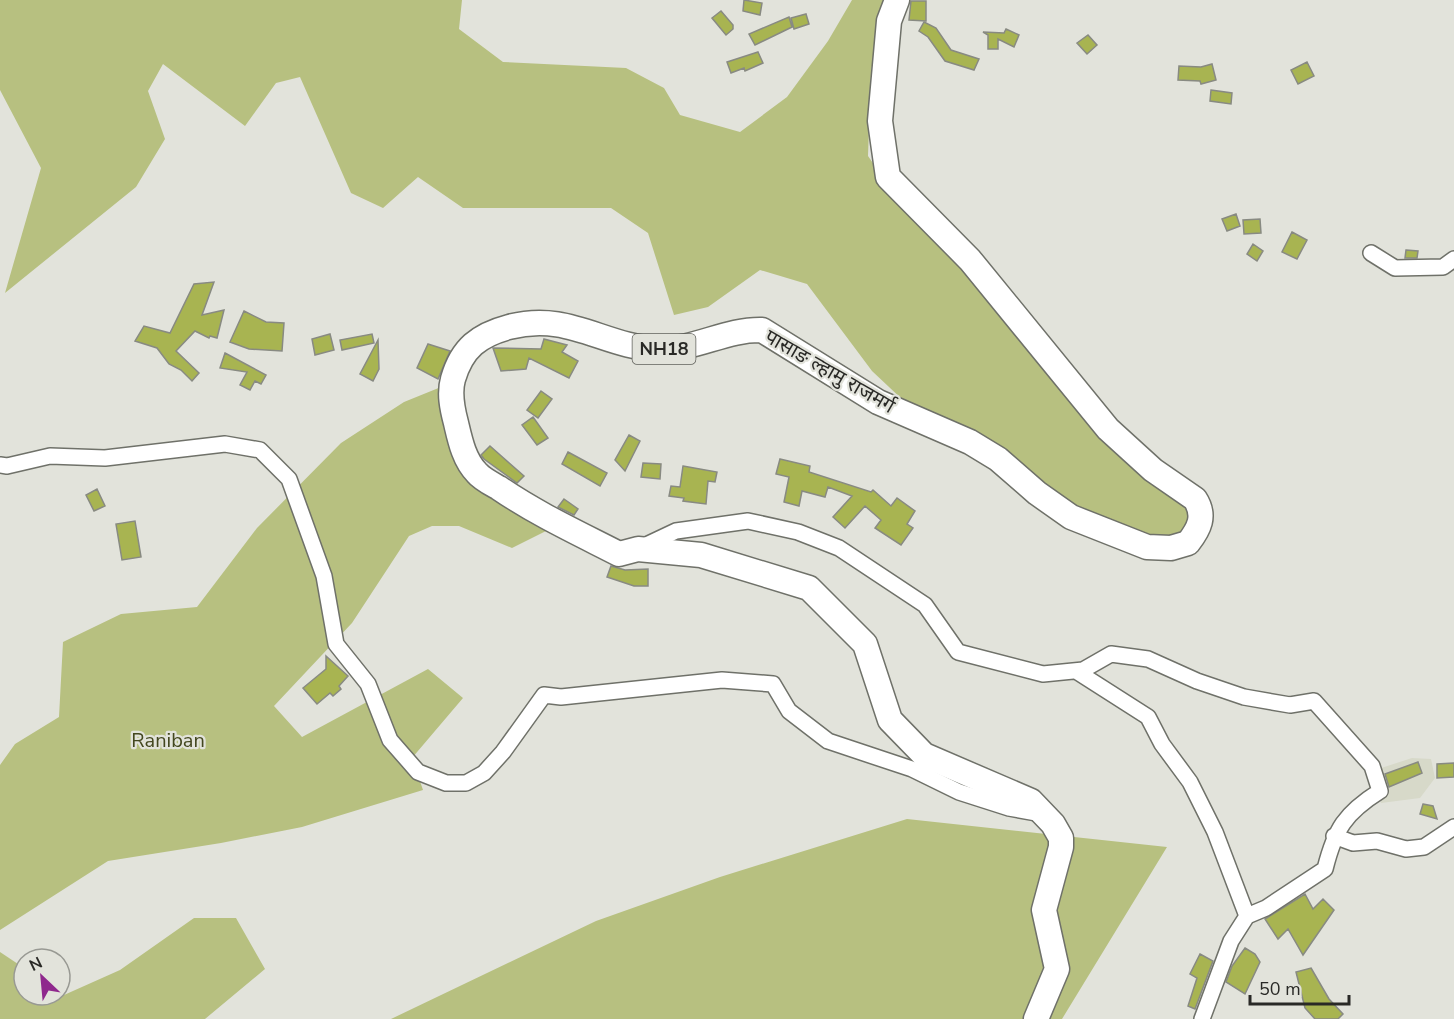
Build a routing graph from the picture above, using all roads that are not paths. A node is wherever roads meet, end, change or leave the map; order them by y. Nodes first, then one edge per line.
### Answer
1 (897, 0) edge
2 (1371, 253) dead end
3 (1454, 259) edge
4 (0, 465) edge
5 (638, 549) junction
6 (1076, 671) junction
7 (1042, 814) junction
8 (1454, 827) edge
9 (1334, 836) junction
10 (1247, 916) junction
11 (1036, 1019) edge
12 (1202, 1019) edge

1 - 5 main road, पासाङ ल्हामु राजमर्ग / NH18
2 - 3 street
4 - 7 street
5 - 6 street
5 - 7 main road, पासाङ ल्हामु राजमर्ग / NH18
6 - 9 street
6 - 10 street
7 - 11 main road, पासाङ ल्हामु राजमर्ग / NH18
8 - 9 street
9 - 10 street
10 - 12 street

